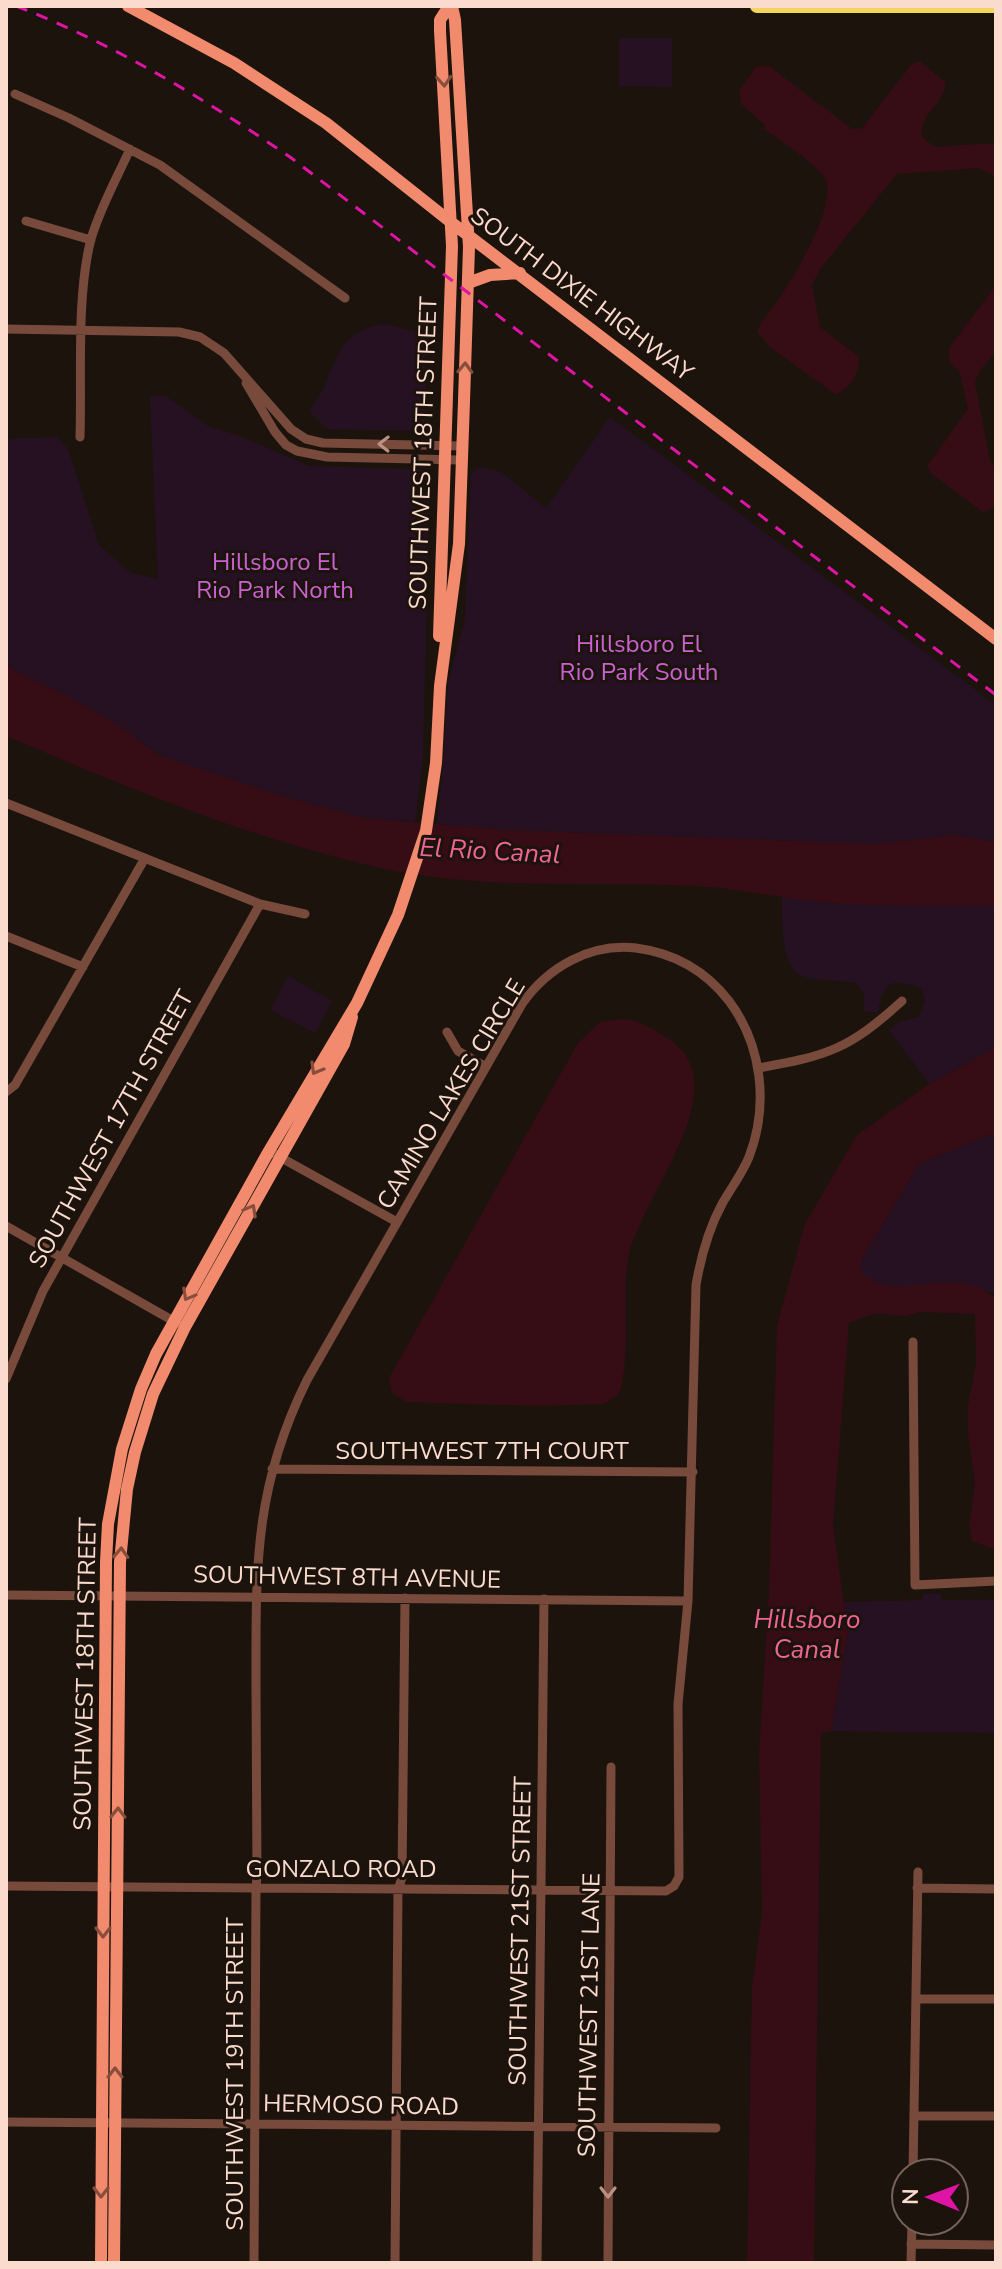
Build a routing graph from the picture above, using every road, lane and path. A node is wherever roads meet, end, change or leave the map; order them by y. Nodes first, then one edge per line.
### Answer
1 (128, 6) edge
2 (450, 6) edge
3 (757, 6) edge
4 (780, 6) edge
5 (827, 6) edge
6 (996, 6) edge
7 (15, 94) dead end
8 (130, 149) junction
9 (26, 221) dead end
10 (452, 223) junction
11 (468, 235) junction
12 (91, 240) junction
13 (520, 273) junction
14 (468, 283) junction
15 (345, 298) dead end
16 (6, 329) edge
17 (82, 329) junction
18 (240, 373) junction
19 (270, 404) junction
20 (261, 413) junction
21 (291, 429) junction
22 (80, 437) dead end
23 (280, 438) junction
24 (462, 446) junction
25 (446, 452) junction
26 (461, 460) junction
27 (996, 639) edge
28 (440, 686) junction
29 (6, 803) edge
30 (145, 858) junction
31 (260, 904) junction
32 (305, 914) dead end
33 (6, 936) edge
34 (83, 967) junction
35 (902, 1001) dead end
36 (447, 1032) dead end
37 (486, 1067) junction
38 (758, 1068) junction
39 (6, 1092) edge
40 (275, 1154) junction
41 (397, 1222) junction
42 (6, 1226) edge
43 (62, 1256) junction
44 (179, 1324) junction
45 (913, 1342) dead end
46 (10, 1355) edge
47 (6, 1379) edge
48 (272, 1469) junction
49 (693, 1472) junction
50 (996, 1581) edge
51 (6, 1595) edge
52 (113, 1595) junction
53 (256, 1597) junction
54 (405, 1598) junction
55 (544, 1599) junction
56 (688, 1601) junction
57 (611, 1767) dead end
58 (918, 1872) dead end
59 (6, 1886) edge
60 (103, 1886) junction
61 (674, 1886) joint
62 (117, 1887) junction
63 (917, 1888) junction
64 (256, 1889) junction
65 (398, 1889) junction
66 (540, 1889) junction
67 (996, 1889) edge
68 (611, 1890) junction
69 (916, 1999) junction
70 (996, 1999) edge
71 (914, 2116) junction
72 (996, 2116) edge
73 (6, 2122) edge
74 (108, 2122) junction
75 (255, 2124) junction
76 (396, 2125) junction
77 (538, 2127) junction
78 (608, 2128) junction
79 (716, 2128) dead end
80 (913, 2157) edge
81 (911, 2237) edge
82 (911, 2244) junction
83 (996, 2245) edge
84 (101, 2263) edge
85 (114, 2263) edge
86 (254, 2263) edge
87 (395, 2263) edge
88 (537, 2263) edge
89 (608, 2263) edge
90 (911, 2263) edge

1 - 10 main road, SOUTH DIXIE HIGHWAY
2 -> 10 main road, SOUTHWEST 18TH STREET
2 - 11 main road, SOUTHWEST 18TH STREET
3 - 4 main road
4 - 5 main road
5 - 6 main road
7 - 8 street
8 - 12 street
8 - 15 street
9 - 12 street
10 - 11 main road, SOUTH DIXIE HIGHWAY
10 - 25 main road, SOUTHWEST 18TH STREET
11 - 13 main road, SOUTH DIXIE HIGHWAY
11 - 14 main road, SOUTHWEST 18TH STREET
12 - 17 street
13 - 14 main road
13 - 27 main road, SOUTH DIXIE HIGHWAY
24 -> 14 main road, SOUTHWEST 18TH STREET
16 - 17 street
17 - 18 street
17 - 22 street
18 - 19 street
18 - 20 street
19 - 20 street
19 - 21 street
20 - 23 street
21 - 23 street
25 -> 21 street
23 - 25 street
24 - 25 street
24 - 26 main road, SOUTHWEST 18TH STREET
25 - 26 street
25 - 28 main road, SOUTHWEST 18TH STREET
26 - 28 main road, SOUTHWEST 18TH STREET
28 - 40 main road, SOUTHWEST 18TH STREET
29 - 30 street
30 - 31 street
30 - 34 street
31 - 32 street
31 - 43 street, SOUTHWEST 17TH STREET
33 - 34 street
34 - 39 street
35 - 38 street
36 - 37 street
37 - 38 street, CAMINO LAKES CIRCLE
37 - 41 street, CAMINO LAKES CIRCLE
38 - 49 street, CAMINO LAKES CIRCLE
40 - 41 street
40 - 44 main road, SOUTHWEST 18TH STREET
41 - 48 street, CAMINO LAKES CIRCLE
42 - 43 street
43 - 44 street
43 - 46 street, SOUTHWEST 17TH STREET
44 - 52 main road, SOUTHWEST 18TH STREET
45 - 50 street
46 - 47 street, SOUTHWEST 17TH STREET
48 - 49 street, SOUTHWEST 7TH COURT
48 - 53 street, CAMINO LAKES CIRCLE
49 - 56 street, CAMINO LAKES CIRCLE
51 - 52 street, SOUTHWEST 8TH AVENUE
52 - 53 street, SOUTHWEST 8TH AVENUE
52 - 60 main road, SOUTHWEST 18TH STREET
62 -> 52 main road, SOUTHWEST 18TH STREET
53 - 54 street, SOUTHWEST 8TH AVENUE
53 - 64 street, SOUTHWEST 19TH STREET
54 - 55 street, SOUTHWEST 8TH AVENUE
54 - 65 street
55 - 56 street, SOUTHWEST 8TH AVENUE
55 - 66 street, SOUTHWEST 21ST STREET
56 - 61 street, CAMINO LAKES CIRCLE
57 - 68 street, SOUTHWEST 21ST LANE
58 - 63 street
59 - 60 street, GONZALO ROAD
60 - 62 street, GONZALO ROAD
60 -> 74 main road, SOUTHWEST 18TH STREET
61 - 68 street, GONZALO ROAD
62 - 64 street, GONZALO ROAD
74 -> 62 main road, SOUTHWEST 18TH STREET
63 - 67 street
63 - 69 street
64 - 65 street, GONZALO ROAD
64 - 75 street, SOUTHWEST 19TH STREET
65 - 66 street, GONZALO ROAD
65 - 76 street
66 - 68 street, GONZALO ROAD
66 - 77 street, SOUTHWEST 21ST STREET
68 - 78 street, SOUTHWEST 21ST LANE
69 - 70 street
69 - 71 street
71 - 72 street
71 - 80 street
73 - 74 street, HERMOSO ROAD
74 - 75 street, HERMOSO ROAD
74 -> 84 main road, SOUTHWEST 18TH STREET
74 - 85 main road, SOUTHWEST 18TH STREET
75 - 76 street, HERMOSO ROAD
75 - 86 street, SOUTHWEST 19TH STREET
76 - 77 street, HERMOSO ROAD
76 - 87 street
77 - 78 street, HERMOSO ROAD
77 - 88 street, SOUTHWEST 21ST STREET
78 - 79 street, HERMOSO ROAD
78 -> 89 street, SOUTHWEST 21ST LANE
81 - 82 street
82 - 83 street
82 - 90 street

